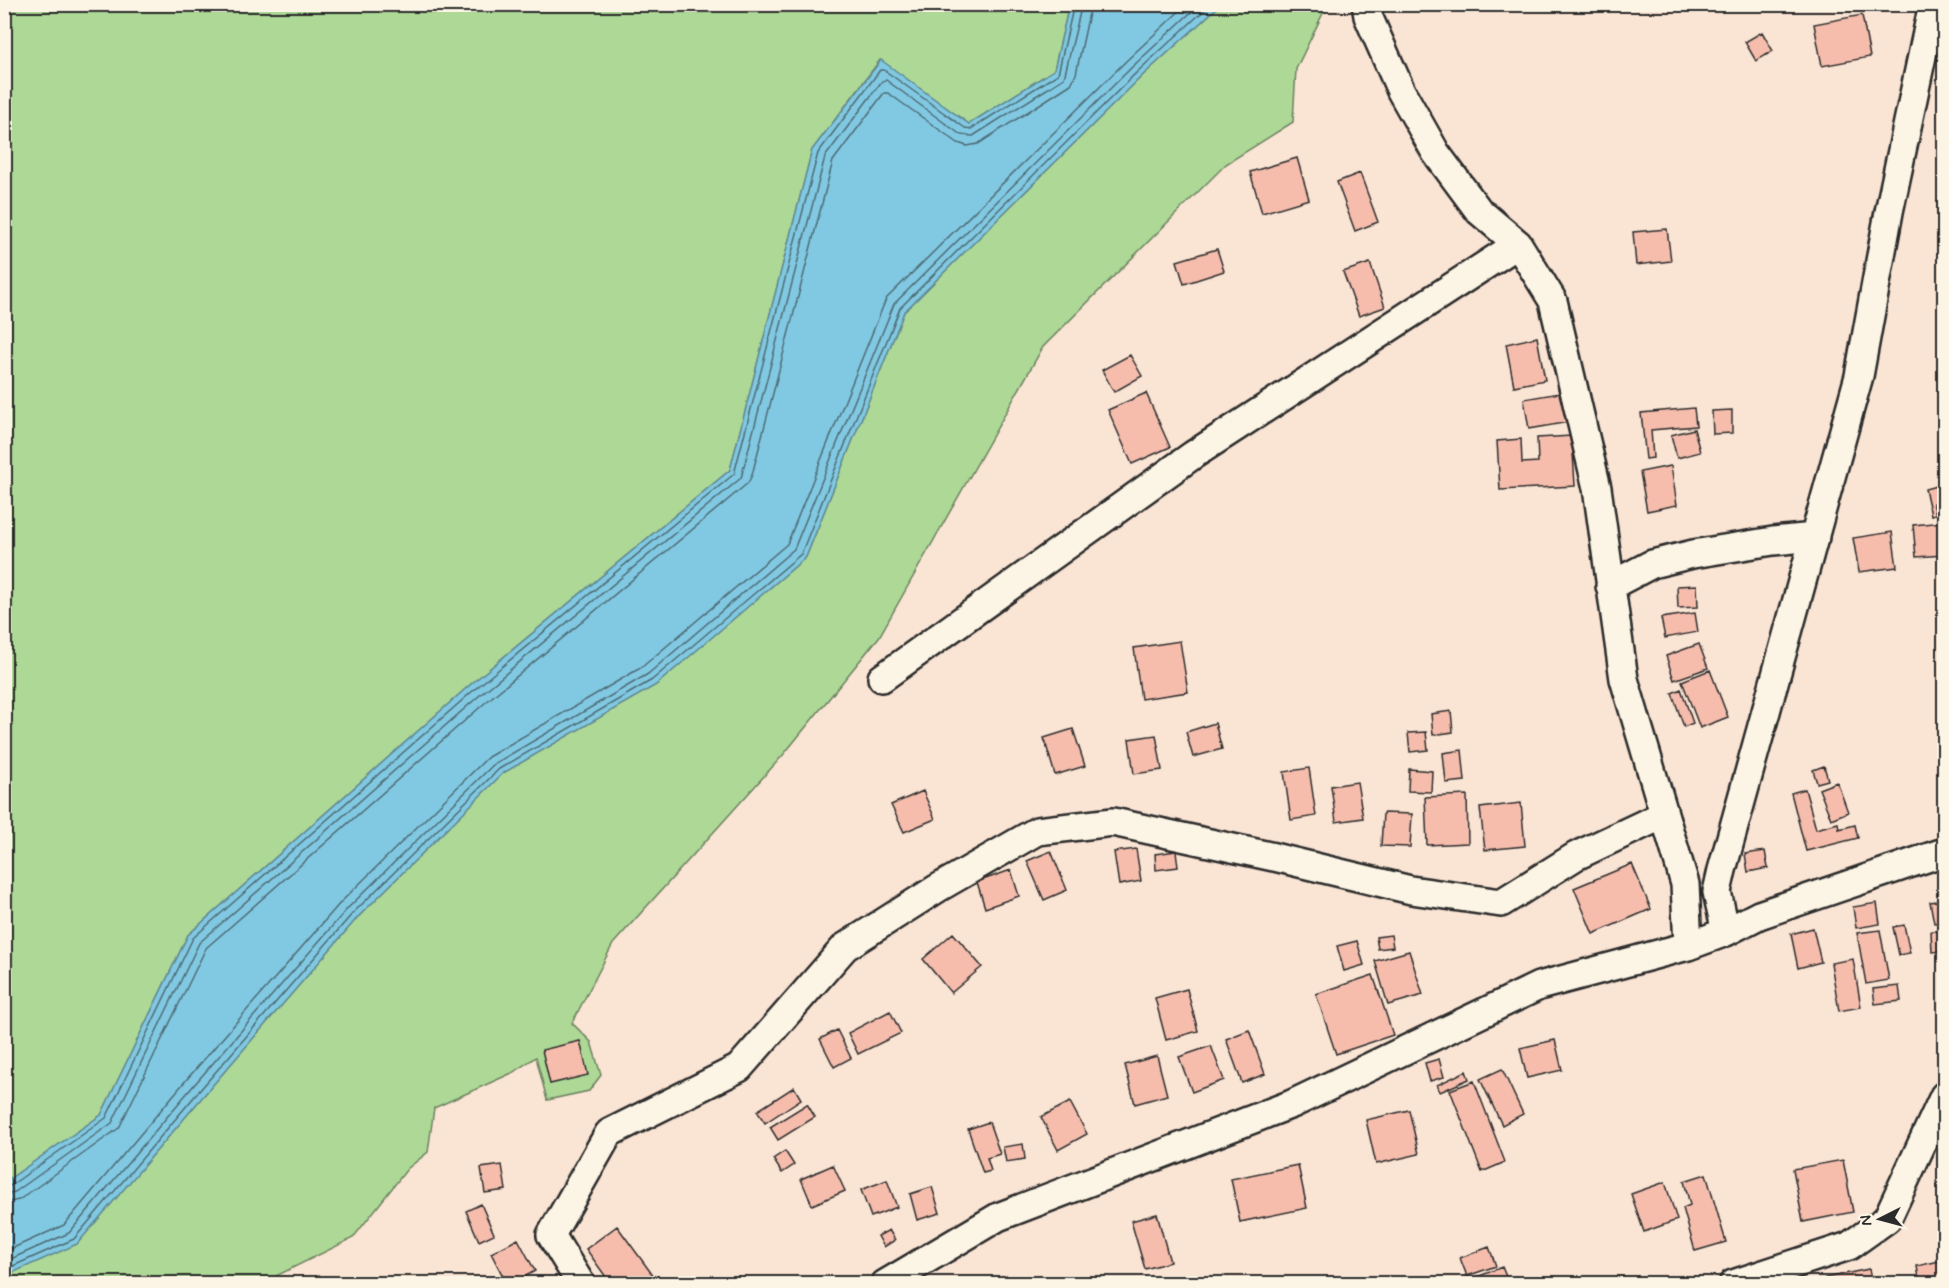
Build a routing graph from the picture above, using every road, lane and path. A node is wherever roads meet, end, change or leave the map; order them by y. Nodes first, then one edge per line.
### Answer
1 (1366, 4) edge
2 (1933, 4) edge
3 (1518, 244) junction
4 (1815, 537) junction
5 (1610, 585) junction
6 (882, 678) dead end
7 (1663, 816) junction
8 (1729, 846) junction
9 (1944, 852) edge
10 (1685, 884) junction
11 (1726, 932) junction
12 (1688, 946) junction
13 (1944, 1096) edge
14 (581, 1284) edge
15 (885, 1284) edge
16 (1733, 1284) edge

1 - 3 street
2 - 4 street
3 - 5 street
3 - 6 street
4 - 5 street
4 - 8 street
5 - 7 street
7 - 10 street
7 - 14 street
8 - 10 street
8 - 11 street
9 - 11 street
10 - 12 street
11 - 12 street
12 - 15 street
13 - 16 street

